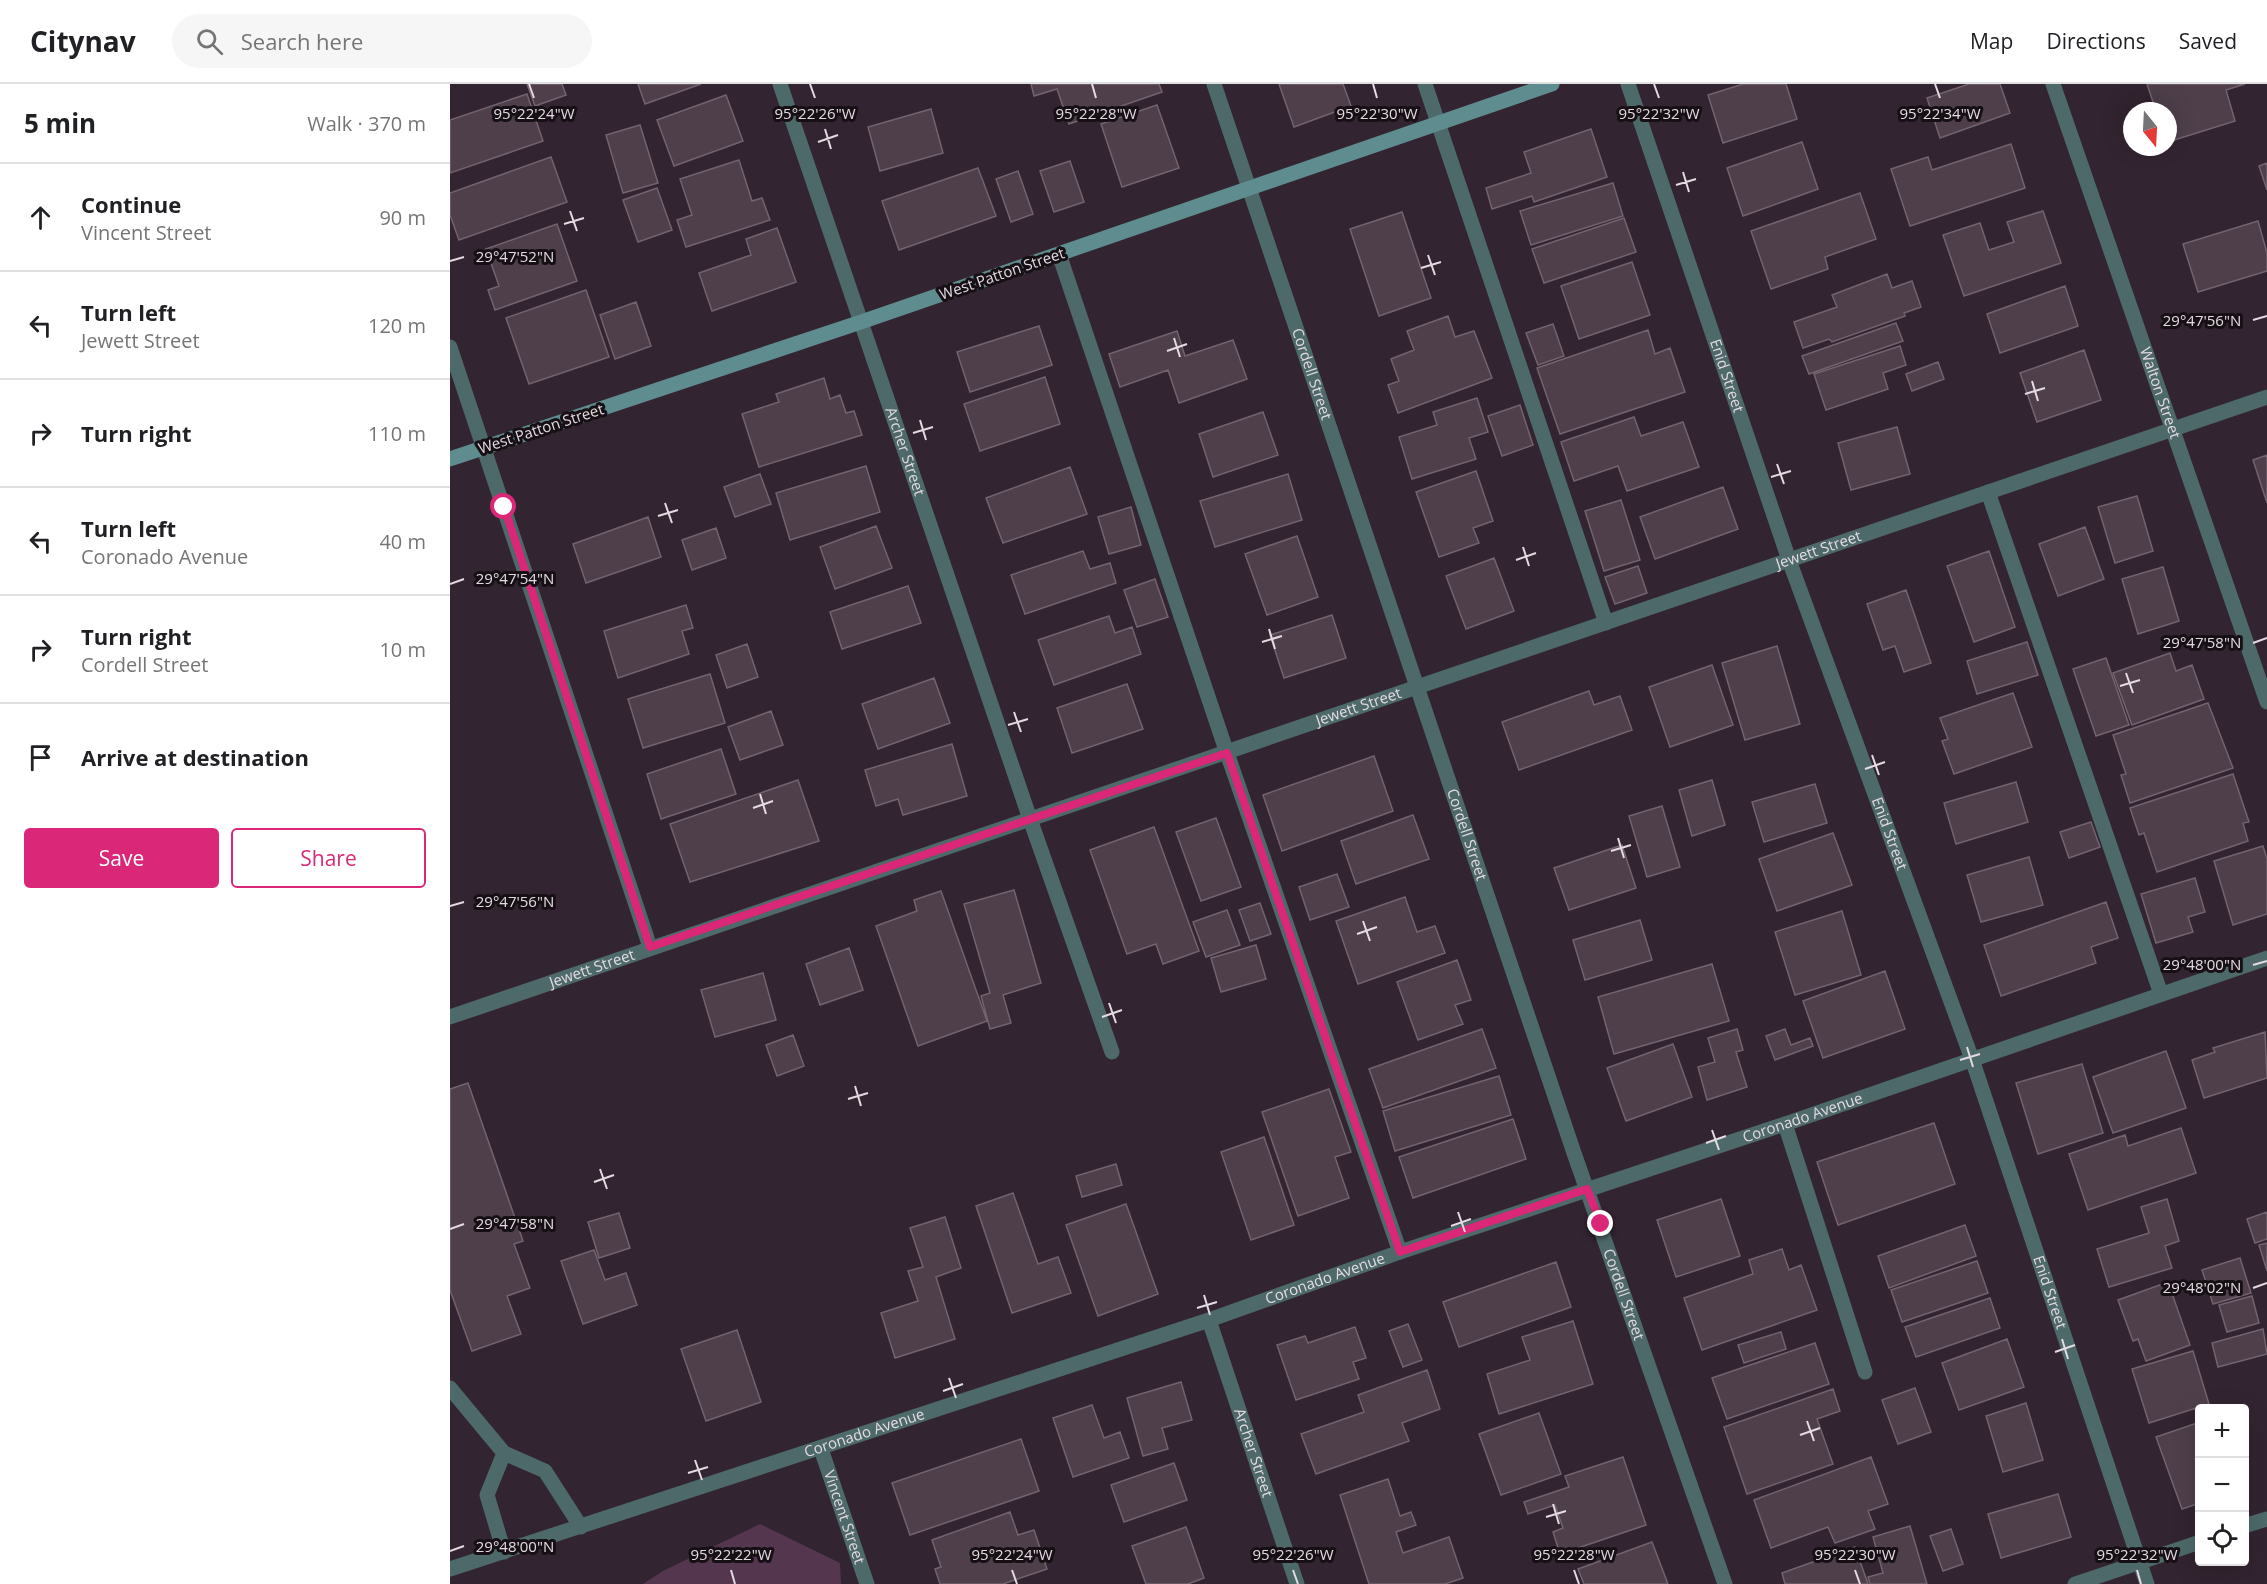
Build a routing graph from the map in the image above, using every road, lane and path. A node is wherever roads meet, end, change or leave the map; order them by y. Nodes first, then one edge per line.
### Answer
1 (780, 84) edge
2 (1214, 84) edge
3 (1425, 84) edge
4 (1552, 84) edge
5 (1628, 84) edge
6 (2054, 84) edge
7 (1438, 123) junction
8 (1250, 189) junction
9 (1059, 254) junction
10 (861, 322) junction
11 (450, 347) edge
12 (2267, 398) edge
13 (2173, 429) junction
14 (484, 448) junction
15 (450, 459) edge
16 (1988, 492) junction
17 (1789, 560) junction
18 (1606, 623) junction
19 (1418, 687) junction
20 (2267, 702) edge
21 (1227, 753) junction
22 (1030, 819) junction
23 (650, 947) junction
24 (2267, 958) edge
25 (2161, 994) junction
26 (450, 1017) edge
27 (1112, 1052) dead end
28 (1972, 1059) junction
29 (1785, 1124) junction
30 (1587, 1189) junction
31 (1400, 1252) junction
32 (1209, 1320) junction
33 (1865, 1372) dead end
34 (450, 1388) edge
35 (821, 1449) junction
36 (504, 1453) junction
37 (2267, 1519) edge
38 (2249, 1524) edge
39 (581, 1527) junction
40 (2195, 1543) edge
41 (504, 1552) junction
42 (2140, 1562) junction
43 (450, 1569) edge
44 (867, 1584) edge
45 (1297, 1584) edge
46 (1725, 1584) edge
47 (2075, 1584) edge
48 (2147, 1584) edge

1 - 10 street, Archer Street
2 - 8 street, Cordell Street
3 - 7 street
4 - 7 street, West Patton Street
5 - 17 street, Enid Street
6 - 13 street, Walton Street
7 - 8 street, West Patton Street
7 - 18 street
8 - 9 street, West Patton Street
8 - 19 street, Cordell Street
9 - 10 street, West Patton Street
9 - 21 street
10 - 14 street, West Patton Street
10 - 22 street, Archer Street
11 - 14 street
12 - 13 street, Jewett Street
13 - 16 street, Jewett Street
13 - 20 street, Walton Street
14 - 15 street, West Patton Street
14 - 23 street
16 - 17 street, Jewett Street
16 - 25 street
17 - 18 street, Jewett Street
17 - 28 street, Enid Street
18 - 19 street, Jewett Street
19 - 21 street, Jewett Street
19 - 30 street, Cordell Street
21 - 22 street, Jewett Street
21 - 31 street
22 - 23 street, Jewett Street
22 - 27 street, Archer Street
23 - 26 street, Jewett Street
24 - 25 street, Coronado Avenue
25 - 28 street, Coronado Avenue
28 - 29 street, Coronado Avenue
28 - 42 street, Enid Street
29 - 30 street, Coronado Avenue
29 - 33 street
30 - 31 street, Coronado Avenue
30 - 46 street, Cordell Street
31 - 32 street, Coronado Avenue
32 - 35 street, Coronado Avenue
32 - 45 street, Archer Street
34 - 36 street
35 - 39 street, Coronado Avenue
35 - 44 street, Vincent Street
36 - 39 street
36 - 41 street
37 - 38 street
39 - 41 street, Coronado Avenue
40 - 42 street
41 - 43 street, Coronado Avenue
42 - 47 street
42 - 48 street, Enid Street

